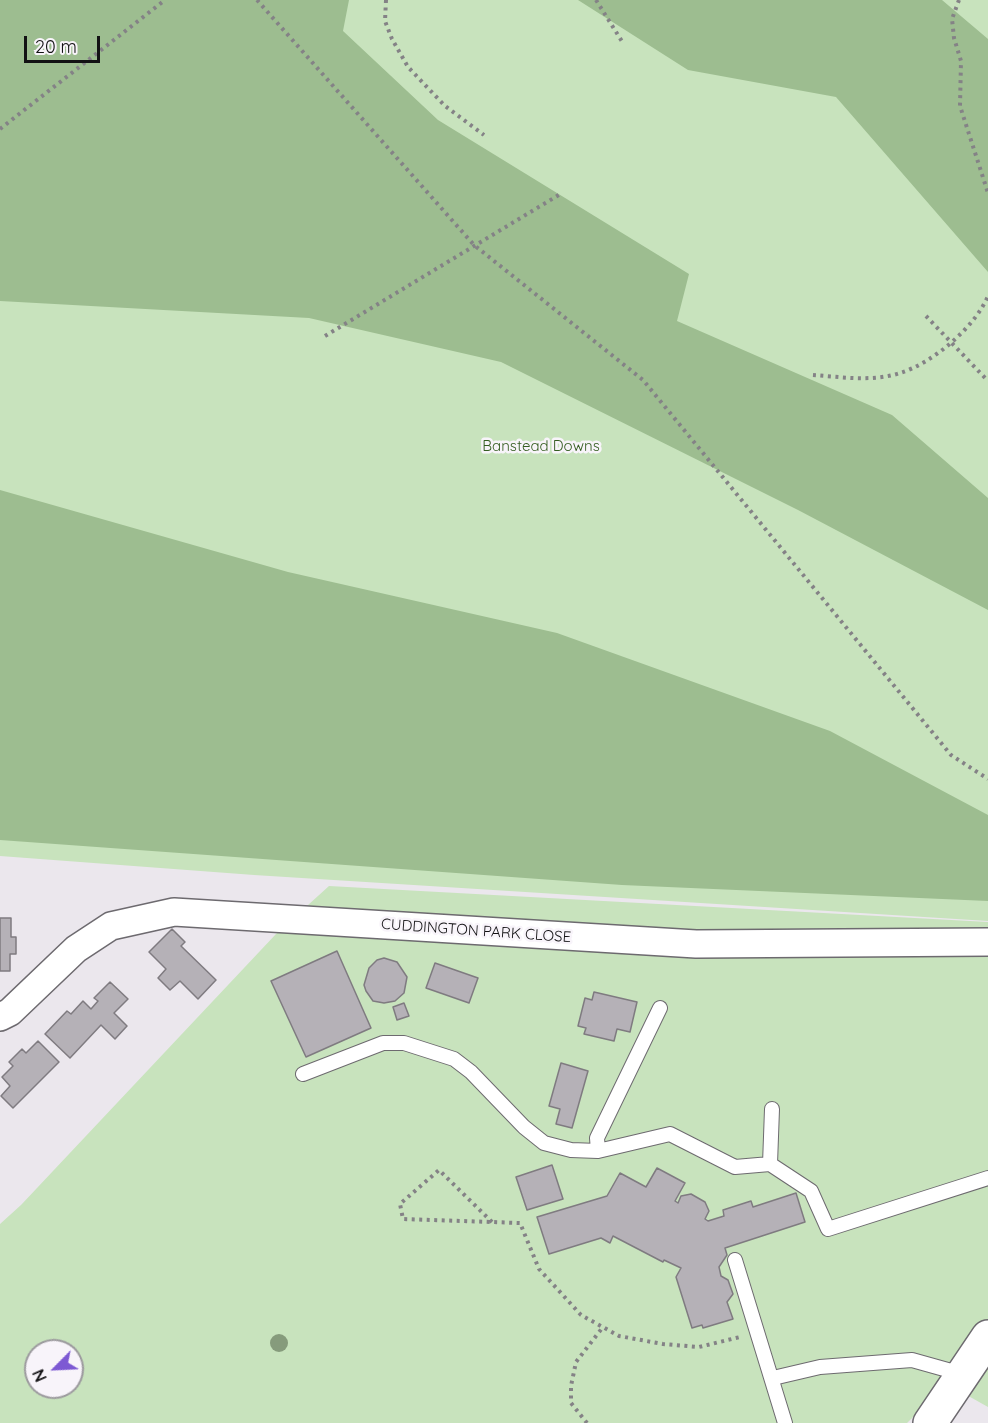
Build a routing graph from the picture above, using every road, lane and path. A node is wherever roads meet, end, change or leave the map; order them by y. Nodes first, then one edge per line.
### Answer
1 (165, 0) edge
2 (257, 0) edge
3 (386, 0) edge
4 (597, 0) edge
5 (959, 0) edge
6 (623, 44) dead end
7 (0, 129) edge
8 (484, 135) dead end
9 (562, 193) dead end
10 (988, 193) edge
11 (474, 245) junction
12 (988, 296) edge
13 (926, 316) dead end
14 (325, 336) dead end
15 (952, 342) junction
16 (813, 375) dead end
17 (988, 381) edge
18 (988, 779) edge
19 (988, 942) edge
20 (660, 1008) dead end
21 (0, 1017) edge
22 (303, 1074) dead end
23 (772, 1109) dead end
24 (598, 1151) junction
25 (770, 1164) junction
26 (988, 1178) edge
27 (492, 1222) junction
28 (735, 1260) dead end
29 (603, 1327) junction
30 (758, 1332) junction
31 (988, 1338) edge
32 (964, 1374) junction
33 (773, 1378) junction
34 (587, 1423) edge
35 (785, 1423) edge
36 (930, 1423) edge

1 - 7 path
2 - 11 path
3 - 8 path
4 - 6 path
5 - 10 path
9 - 11 path
11 - 14 path
11 - 18 path
12 - 15 path
13 - 15 path
15 - 16 path
15 - 17 path
19 - 21 street, CUDDINGTON PARK CLOSE
20 - 24 lane
22 - 24 lane
23 - 25 lane
24 - 25 lane
25 - 26 lane
27 - 27 path
27 - 29 path
28 - 30 lane
29 - 30 path
29 - 34 path
30 - 33 lane
31 - 32 street
32 - 33 lane
32 - 36 street
33 - 35 lane

